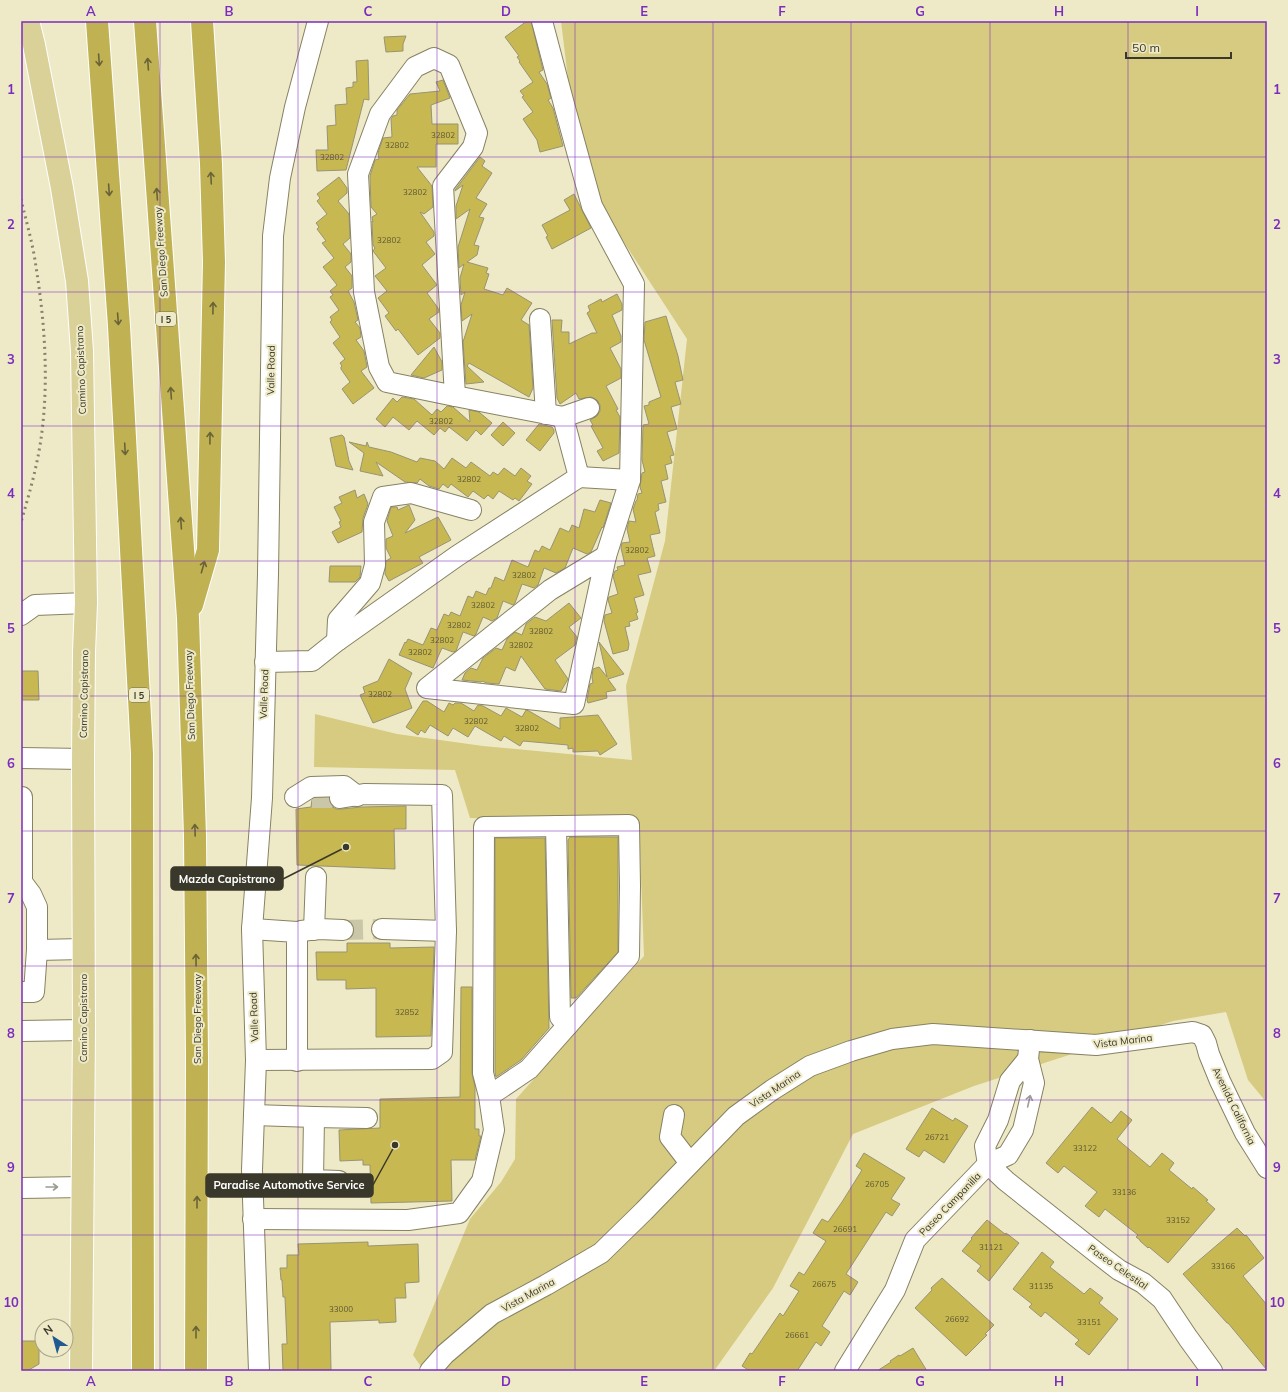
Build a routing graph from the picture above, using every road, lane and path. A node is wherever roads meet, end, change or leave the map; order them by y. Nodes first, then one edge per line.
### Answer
1 (28, 21) edge
2 (97, 21) edge
3 (145, 21) edge
4 (202, 21) edge
5 (318, 21) edge
6 (542, 21) edge
7 (540, 319) dead end
8 (455, 396) junction
9 (589, 408) dead end
10 (554, 416) junction
11 (579, 477) junction
12 (630, 480) junction
13 (471, 510) dead end
14 (606, 556) junction
15 (86, 603) junction
16 (21, 615) edge
17 (188, 618) junction
18 (337, 641) junction
19 (265, 662) junction
20 (21, 758) edge
21 (83, 759) junction
22 (21, 797) edge
23 (262, 798) junction
24 (556, 826) junction
25 (316, 877) dead end
26 (22, 882) edge
27 (343, 923) tunnel mouth
28 (382, 923) tunnel mouth
29 (252, 929) junction
30 (310, 930) junction
31 (446, 931) junction
32 (83, 949) junction
33 (37, 950) junction
34 (21, 992) edge
35 (568, 1025) junction
36 (84, 1030) junction
37 (21, 1031) edge
38 (1206, 1043) joint
39 (1029, 1050) junction
40 (256, 1060) junction
41 (297, 1061) junction
42 (489, 1096) junction
43 (254, 1115) junction
44 (674, 1115) dead end
45 (314, 1117) junction
46 (367, 1118) dead end
47 (998, 1120) junction
48 (1023, 1130) junction
49 (690, 1163) junction
50 (988, 1164) junction
51 (1267, 1168) edge
52 (338, 1181) dead end
53 (83, 1187) junction
54 (21, 1188) edge
55 (253, 1219) junction
56 (81, 1371) edge
57 (143, 1371) edge
58 (196, 1371) edge
59 (259, 1371) edge
60 (430, 1371) edge
61 (845, 1371) edge
62 (1212, 1371) edge

1 - 15 main road, Camino Capistrano
2 -> 57 highway, I 5
17 -> 3 highway, San Diego Freeway / I 5
17 -> 4 highway
5 - 19 street, Valle Road
6 - 12 street
7 - 10 street
8 - 8 street
8 - 10 street
9 - 10 street
10 - 11 street
11 - 12 street
11 - 18 street
12 - 14 street
13 - 18 street
14 - 14 street
15 - 16 street
15 - 21 main road, Camino Capistrano
58 -> 17 highway, San Diego Freeway / I 5
18 - 19 street
19 - 23 street, Valle Road
20 - 21 street
21 - 32 main road, Camino Capistrano
22 - 26 street
23 - 29 street, Valle Road
23 - 31 street
24 - 35 street
24 - 35 street
24 - 42 street
25 - 30 street
26 - 33 street
27 - 30 street
28 - 31 street
29 - 30 street
29 - 40 street, Valle Road
30 - 41 street
31 - 41 street
32 - 33 street
32 - 36 main road, Camino Capistrano
33 - 34 street
35 - 42 street
36 - 37 street
36 - 53 main road, Camino Capistrano
38 - 39 street, Vista Marina
38 - 51 street, Avenida California
39 - 47 street, Paseo Campanilla
48 -> 39 street, Paseo Campanilla
39 - 49 street, Vista Marina
40 - 41 street
40 - 43 street, Valle Road
42 - 55 street
43 - 45 street
43 - 55 street, Valle Road
44 - 49 street
45 - 46 street
45 - 52 street
47 - 48 street
47 - 50 street, Paseo Campanilla
48 - 50 street, Paseo Campanilla
49 - 60 street, Vista Marina
50 - 61 street, Paseo Campanilla
50 - 62 street, Paseo Celestial
54 -> 53 street
53 - 56 main road, Camino Capistrano
55 - 59 street, Valle Road

